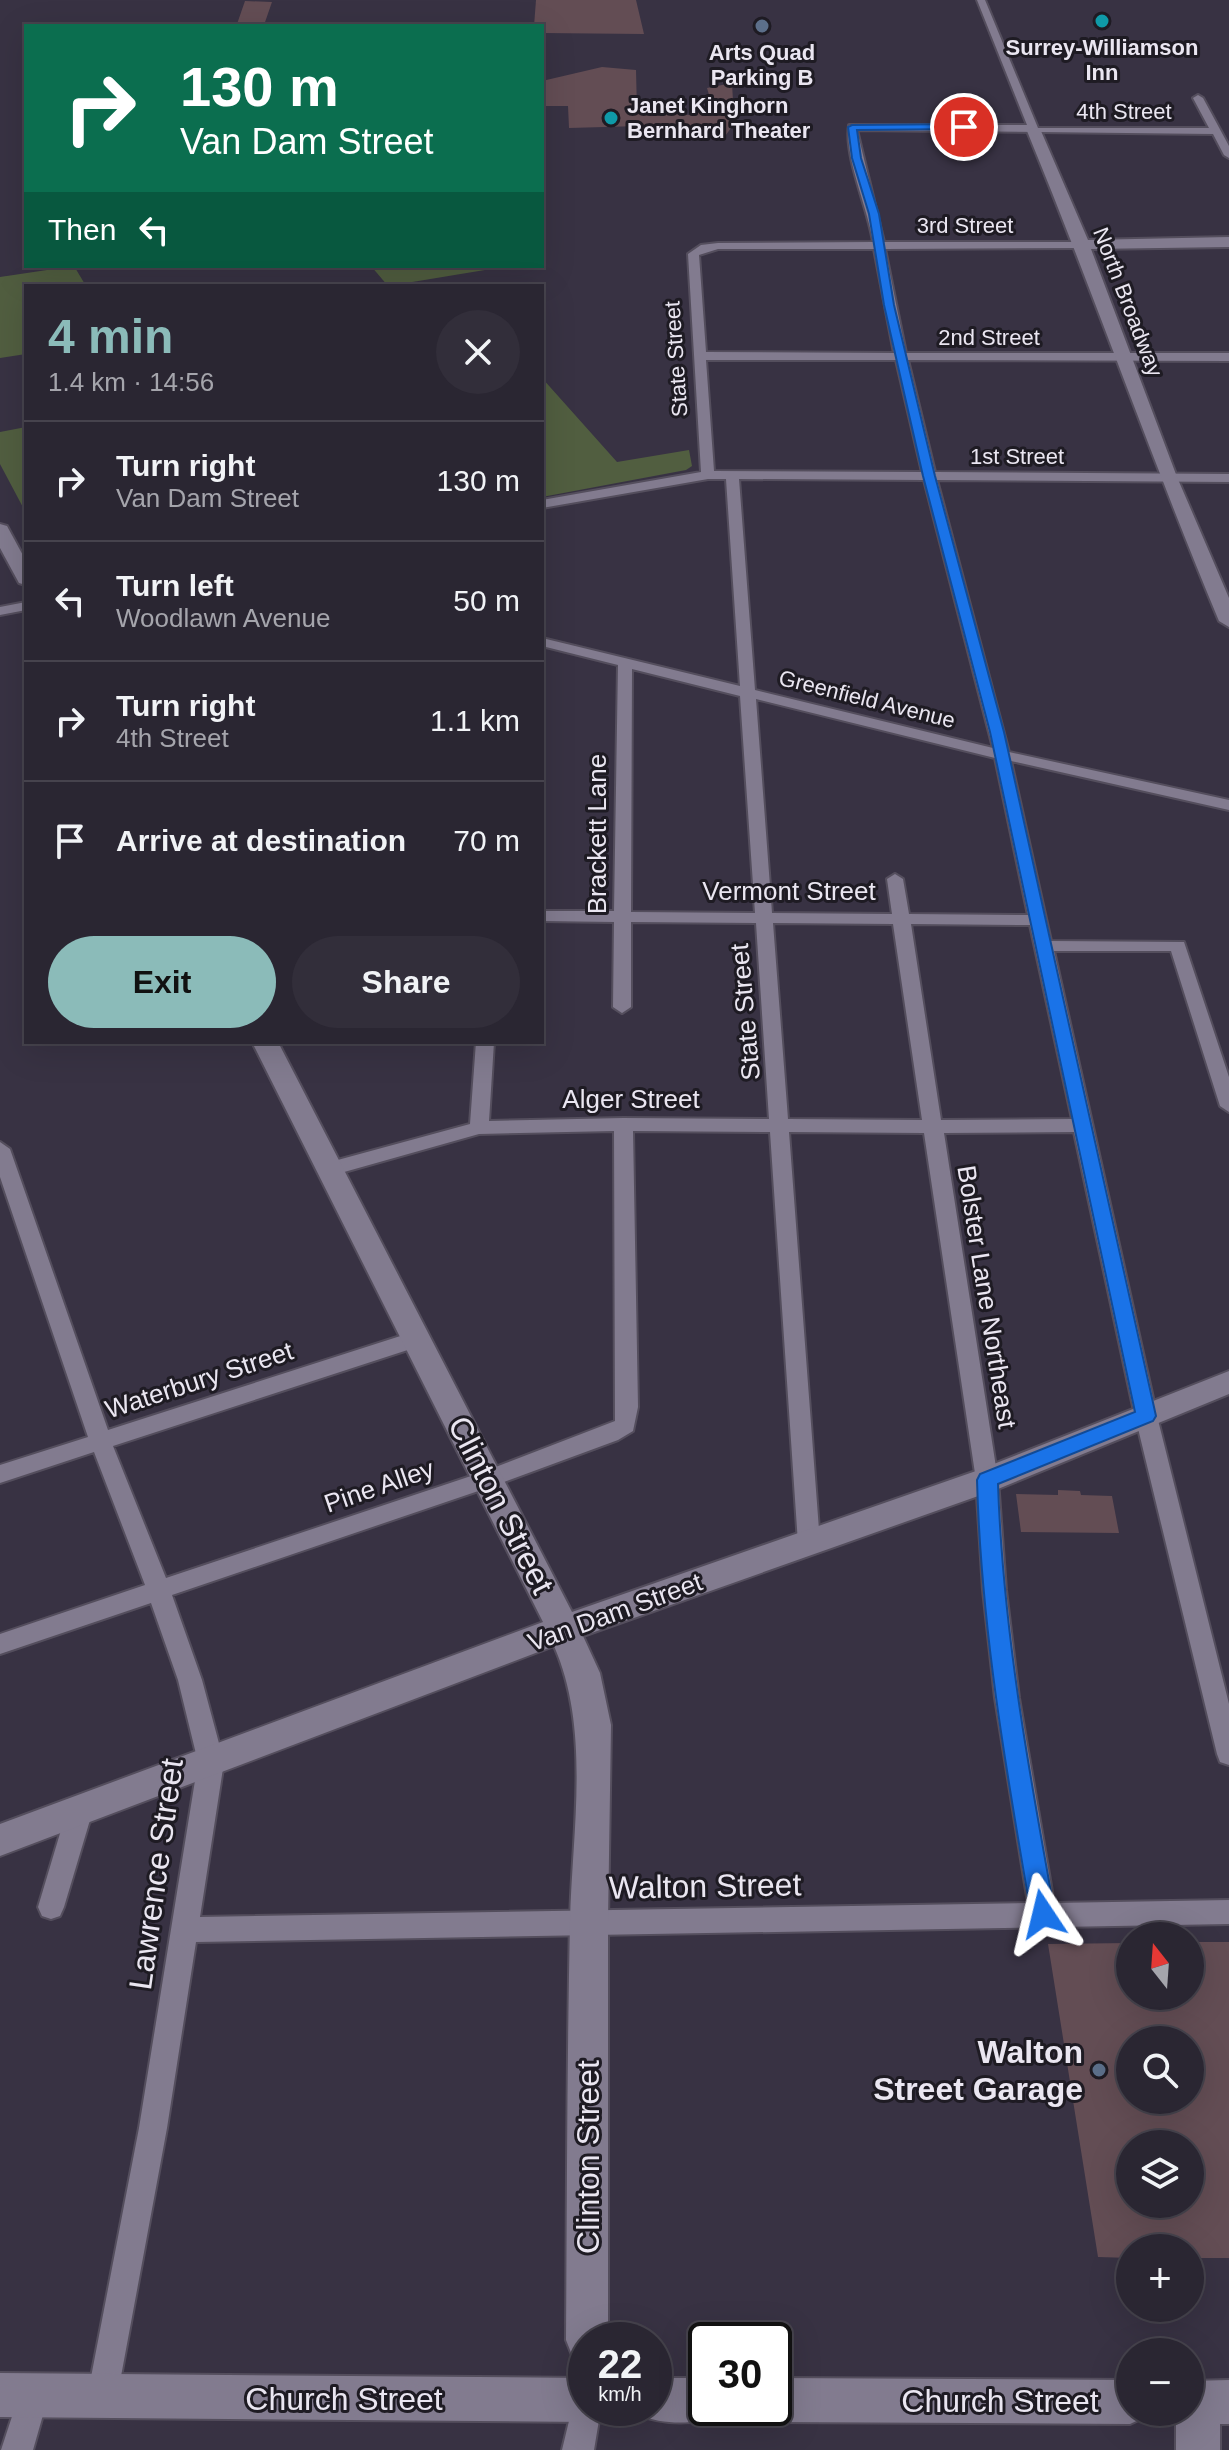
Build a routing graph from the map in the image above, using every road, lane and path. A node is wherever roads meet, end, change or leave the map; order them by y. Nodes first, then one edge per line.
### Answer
1 (981, 0) edge
2 (1198, 98) dead end
3 (1033, 130) junction
4 (1215, 131) junction
5 (1229, 155) edge
6 (1229, 242) edge
7 (1082, 245) junction
8 (880, 246) junction
9 (705, 247) joint
10 (700, 356) junction
11 (902, 357) junction
12 (1124, 357) junction
13 (1229, 357) edge
14 (708, 475) junction
15 (929, 476) junction
16 (732, 477) junction
17 (1168, 477) junction
18 (1229, 478) edge
19 (544, 504) edge
20 (0, 530) edge
21 (24, 575) edge
22 (24, 606) edge
23 (0, 611) edge
24 (1229, 621) edge
25 (544, 642) edge
26 (625, 661) junction
27 (747, 692) junction
28 (1000, 754) junction
29 (1229, 805) edge
30 (895, 879) dead end
31 (544, 916) edge
32 (623, 916) junction
33 (900, 917) junction
34 (763, 918) junction
35 (1036, 920) junction
36 (1042, 946) junction
37 (622, 1007) dead end
38 (266, 1044) edge
39 (485, 1044) edge
40 (1229, 1106) edge
41 (623, 1124) junction
42 (781, 1125) junction
43 (1083, 1125) junction
44 (933, 1127) junction
45 (479, 1128) junction
46 (0, 1149) edge
47 (330, 1169) junction
48 (416, 1339) junction
49 (1229, 1382) edge
50 (1146, 1416) junction
51 (101, 1441) junction
52 (0, 1474) edge
53 (488, 1479) junction
54 (987, 1480) junction
55 (809, 1543) junction
56 (159, 1591) junction
57 (562, 1629) junction
58 (0, 1644) edge
59 (1229, 1754) edge
60 (211, 1762) junction
61 (80, 1810) junction
62 (0, 1840) edge
63 (51, 1907) dead end
64 (1229, 1912) edge
65 (1043, 1914) junction
66 (589, 1922) junction
67 (182, 1930) junction
68 (587, 2322) edge
69 (17, 2395) edge
70 (102, 2398) junction
71 (568, 2400) edge
72 (792, 2400) edge
73 (1116, 2402) edge
74 (1206, 2402) edge
75 (582, 2426) edge
76 (17, 2450) edge
77 (578, 2450) edge
78 (1198, 2450) edge

1 - 3 street, North Broadway
2 - 4 street
3 - 4 street, 4th Street
3 - 7 street, North Broadway
3 - 8 street, 4th Street
4 - 5 street
6 - 7 street
7 - 8 street, 3rd Street
7 - 12 street, North Broadway
8 - 9 street, 3rd Street
8 - 11 street
9 - 10 street, State Street
10 - 11 street, 2nd Street
10 - 14 street, State Street
11 - 12 street, 2nd Street
11 - 15 street
12 - 13 street, 2nd Street
12 - 17 street, North Broadway
14 - 16 street, 1st Street
14 - 19 street, 1st Street
15 - 16 street, 1st Street
15 - 17 street, 1st Street
15 - 28 street
16 - 27 street, State Street
17 - 18 street, 1st Street
17 - 24 street, North Broadway
20 - 21 street
22 - 23 street
25 - 26 street, Greenfield Avenue
26 - 27 street, Greenfield Avenue
26 - 32 street, Brackett Lane
27 - 28 street, Greenfield Avenue
27 - 34 street, State Street
28 - 29 street, Greenfield Avenue
28 - 35 street
30 - 33 street, Bolster Lane Northeast
31 - 32 street, Vermont Street
32 - 34 street, Vermont Street
32 - 37 street, Brackett Lane
33 - 34 street, Vermont Street
33 - 35 street, Vermont Street
33 - 44 street, Bolster Lane Northeast
34 - 42 street, State Street
35 - 36 street
36 - 40 street
36 - 43 street
38 - 47 street, Clinton Street
39 - 45 street
41 - 42 street, Alger Street
41 - 45 street, Alger Street
41 - 53 street, Pine Alley
42 - 44 street, Alger Street
42 - 55 street, State Street
43 - 44 street, Alger Street
43 - 50 street
44 - 54 street, Bolster Lane Northeast
45 - 47 street, Alger Street
46 - 51 street, Lawrence Street
47 - 48 street, Clinton Street
48 - 51 street, Waterbury Street
48 - 53 street, Clinton Street
49 - 50 street, Van Dam Street
50 - 54 street, Van Dam Street
50 - 59 street
51 - 52 street, Waterbury Street
51 - 56 street, Lawrence Street
53 - 56 street, Pine Alley
53 - 57 street, Clinton Street
54 - 55 street, Van Dam Street
54 - 65 street, Bolster Lane Northeast
55 - 57 street, Van Dam Street
56 - 58 street, Pine Alley
56 - 60 street, Lawrence Street
57 - 60 street, Van Dam Street
57 - 66 street, Clinton Street
60 - 61 street, Van Dam Street
60 - 67 street, Lawrence Street
61 - 62 street, Van Dam Street
61 - 63 street
64 - 65 street, Walton Street
65 - 66 street, Walton Street
66 - 67 street, Walton Street
66 - 68 street, Clinton Street
67 - 70 street, Lawrence Street
69 - 70 street, Church Street
69 - 76 street
70 - 71 street, Church Street
72 - 73 street, Church Street
74 - 78 street
75 - 77 street

